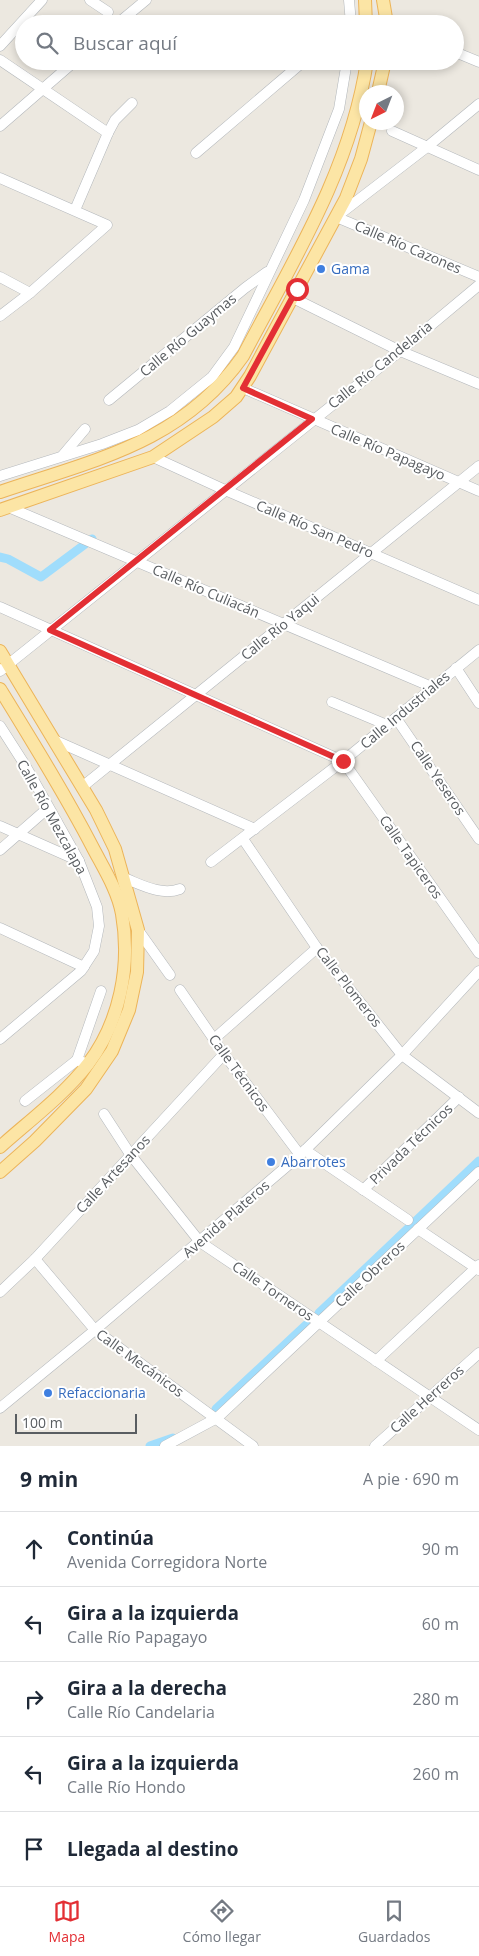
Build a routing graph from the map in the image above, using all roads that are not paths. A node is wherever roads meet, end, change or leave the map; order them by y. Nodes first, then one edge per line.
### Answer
1 (42, 0) edge
2 (90, 0) edge
3 (146, 0) edge
4 (349, 0) edge
5 (365, 0) edge
6 (384, 0) edge
7 (108, 12) dead end
8 (28, 15) edge
9 (128, 15) edge
10 (350, 15) edge
11 (366, 15) edge
12 (386, 15) edge
13 (15, 30) edge
14 (0, 46) edge
15 (464, 56) edge
16 (0, 60) edge
17 (479, 62) edge
18 (65, 70) edge
19 (294, 70) edge
20 (345, 70) edge
21 (365, 70) edge
22 (383, 70) edge
23 (380, 85) edge
24 (44, 90) junction
25 (132, 103) dead end
26 (479, 104) edge
27 (0, 126) edge
28 (369, 130) edge
29 (392, 130) dead end
30 (108, 133) junction
31 (427, 148) junction
32 (196, 154) dead end
33 (479, 170) edge
34 (0, 178) edge
35 (75, 210) junction
36 (336, 217) junction
37 (268, 272) junction
38 (0, 277) edge
39 (479, 277) edge
40 (479, 285) edge
41 (30, 293) junction
42 (293, 298) junction
43 (0, 316) edge
44 (400, 351) junction
45 (479, 384) edge
46 (243, 388) junction
47 (109, 400) dead end
48 (170, 411) junction
49 (182, 417) junction
50 (312, 419) junction
51 (85, 429) dead end
52 (138, 430) junction
53 (136, 445) junction
54 (63, 456) junction
55 (153, 457) junction
56 (479, 466) edge
57 (0, 476) edge
58 (459, 483) junction
59 (225, 490) junction
60 (479, 491) edge
61 (0, 492) edge
62 (4, 509) edge
63 (371, 553) junction
64 (136, 562) junction
65 (479, 600) edge
66 (0, 607) edge
67 (283, 624) junction
68 (50, 630) junction
69 (479, 650) edge
70 (0, 651) edge
71 (4, 667) edge
72 (456, 668) junction
73 (0, 688) edge
74 (432, 688) junction
75 (196, 694) junction
76 (332, 702) dead end
77 (479, 703) edge
78 (396, 718) junction
79 (387, 725) junction
80 (0, 726) edge
81 (54, 740) junction
82 (40, 756) junction
83 (343, 761) junction
84 (109, 763) junction
85 (25, 765) junction
86 (82, 787) junction
87 (48, 808) junction
88 (0, 826) edge
89 (255, 829) junction
90 (19, 834) junction
91 (479, 838) edge
92 (243, 839) junction
93 (0, 850) edge
94 (79, 861) junction
95 (211, 862) dead end
96 (124, 878) junction
97 (180, 889) dead end
98 (0, 928) edge
99 (138, 930) junction
100 (318, 948) junction
101 (479, 953) edge
102 (84, 967) junction
103 (479, 971) edge
104 (170, 975) dead end
105 (180, 990) dead end
106 (101, 991) dead end
107 (0, 1039) edge
108 (214, 1039) junction
109 (224, 1054) junction
110 (402, 1055) junction
111 (82, 1062) junction
112 (458, 1097) junction
113 (25, 1101) dead end
114 (479, 1113) edge
115 (104, 1114) dead end
116 (0, 1147) edge
117 (303, 1152) junction
118 (130, 1154) junction
119 (0, 1172) edge
120 (479, 1172) edge
121 (363, 1190) junction
122 (408, 1220) dead end
123 (418, 1229) junction
124 (200, 1242) junction
125 (35, 1259) junction
126 (478, 1268) edge
127 (0, 1292) edge
128 (318, 1322) junction
129 (95, 1330) junction
130 (479, 1352) edge
131 (376, 1361) junction
132 (428, 1396) junction
133 (0, 1408) edge
134 (215, 1417) junction
135 (479, 1430) edge
136 (165, 1446) edge
137 (253, 1446) edge
138 (375, 1446) edge

1 - 8 street
2 - 7 street
3 - 9 street
4 - 10 street
5 - 11 main road
6 - 12 main road
13 - 14 street
15 - 17 street
16 - 24 street
18 - 24 street
19 - 32 street
20 - 37 street
21 - 49 main road
22 - 23 main road
24 - 27 street
24 - 30 street
25 - 30 street
26 - 31 street
28 - 36 main road
29 - 31 street
30 - 35 street
31 - 33 street
31 - 36 street
34 - 35 street
35 - 41 street
36 - 39 street, Calle Río Cazones
36 - 42 main road
37 - 47 street, Calle Río Guaymas
37 - 48 street
38 - 41 street
40 - 44 street, Calle Río Candelaria
41 - 43 street
42 - 44 street
42 - 46 main road
44 - 45 street
44 - 50 street, Calle Río Candelaria
46 - 50 street, Calle Río Papagayo
46 - 55 main road
48 - 49 street
48 - 52 street
49 - 53 main road
50 - 58 street, Calle Río Papagayo
50 - 59 street, Calle Río Candelaria
51 - 54 street
52 - 53 street
52 - 54 street
53 - 61 main road
54 - 57 street
55 - 59 street, Calle Río San Pedro
55 - 62 main road
56 - 58 street, Calle Río Yaqui
58 - 60 street, Calle Río Papagayo
58 - 63 street, Calle Río Yaqui
59 - 63 street, Calle Río San Pedro
59 - 64 street, Calle Río Candelaria
62 - 64 street, Calle Río Culiacán
63 - 65 street, Calle Río San Pedro
63 - 67 street, Calle Río Yaqui
64 - 67 street, Calle Río Culiacán
64 - 68 street, Calle Río Candelaria
66 - 68 street
67 - 74 street, Calle Río Culiacán
67 - 75 street, Calle Río Yaqui
68 - 71 street, Calle Río Candelaria
68 - 75 street
69 - 72 street, Calle Industriales
70 - 71 main road
71 - 81 main road
72 - 74 street, Calle Industriales
72 - 77 street
73 - 82 main road
74 - 78 street, Calle Industriales
75 - 83 street
75 - 84 street, Calle Río Yaqui
76 - 79 street
78 - 79 street, Calle Industriales
78 - 91 street, Calle Yeseros
79 - 83 street, Calle Industriales
80 - 85 street, Calle Río Mezcalapa
81 - 84 street
81 - 86 main road
82 - 85 street
82 - 111 main road
83 - 89 street, Calle Industriales
83 - 101 street, Calle Tapiceros
84 - 86 street, Calle Río Yaqui
84 - 89 street
85 - 87 street, Calle Río Mezcalapa
86 - 96 main road
87 - 90 street
87 - 94 street, Calle Río Mezcalapa
88 - 90 street
89 - 92 street, Calle Industriales
90 - 93 street
90 - 94 street
92 - 95 street, Calle Industriales
92 - 100 street, Calle Plomeros
94 - 102 street, Calle Río Mezcalapa
96 - 97 street
96 - 99 main road
98 - 102 street
99 - 104 street
99 - 119 main road
100 - 108 street
100 - 110 street, Calle Plomeros
102 - 107 street
103 - 110 street, Avenida Plateros
105 - 108 street, Calle Técnicos
106 - 111 street
108 - 109 street, Calle Técnicos
109 - 117 street, Calle Técnicos
109 - 118 street, Calle Artesanos
110 - 112 street, Calle Plomeros
110 - 117 street, Avenida Plateros
111 - 113 street
111 - 116 main road
112 - 114 street, Calle Plomeros
112 - 121 street, Privada Técnicos
115 - 118 street, Calle Torneros
117 - 121 street, Calle Técnicos
117 - 124 street, Avenida Plateros
118 - 124 street, Calle Torneros
118 - 125 street, Calle Artesanos
120 - 123 street, Calle Obreros
121 - 122 street, Calle Técnicos
123 - 126 street
123 - 128 street, Calle Obreros
124 - 128 street, Calle Torneros
124 - 129 street, Avenida Plateros
125 - 127 street, Calle Artesanos
125 - 129 street, Calle Mecánicos
126 - 131 street
128 - 131 street, Calle Torneros
128 - 134 street, Calle Obreros
129 - 133 street, Avenida Plateros
129 - 134 street, Calle Mecánicos
130 - 132 street, Calle Herreros
131 - 132 street, Calle Torneros
132 - 135 street, Calle Torneros
132 - 138 street, Calle Herreros
134 - 136 street, Calle Obreros
134 - 137 street, Calle Mecánicos

